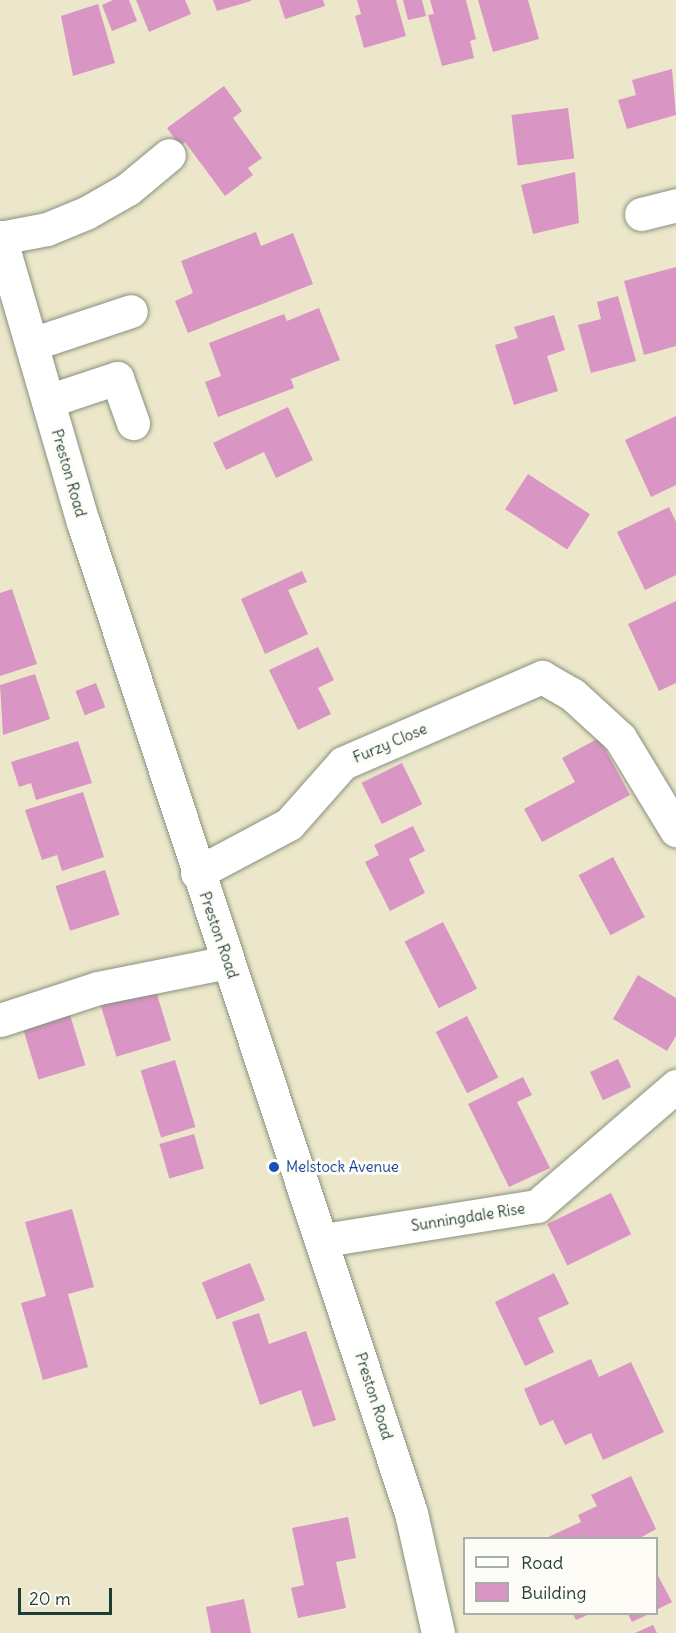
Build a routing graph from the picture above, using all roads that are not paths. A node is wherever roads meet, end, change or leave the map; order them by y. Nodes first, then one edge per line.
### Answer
1 (169, 155) dead end
2 (676, 205) edge
3 (640, 214) dead end
4 (0, 238) edge
5 (10, 304) edge
6 (131, 310) dead end
7 (32, 344) junction
8 (48, 401) junction
9 (133, 423) dead end
10 (676, 830) edge
11 (197, 873) junction
12 (228, 962) junction
13 (0, 1020) edge
14 (676, 1086) edge
15 (324, 1240) junction
16 (438, 1633) edge

1 - 4 main road
2 - 3 main road
4 - 5 main road, Preston Road
5 - 7 main road, Preston Road
6 - 7 main road
7 - 8 main road, Preston Road
8 - 9 main road
8 - 11 main road, Preston Road
10 - 11 main road, Furzy Close
11 - 12 main road, Preston Road
12 - 13 main road
12 - 15 main road, Preston Road
14 - 15 main road, Sunningdale Rise
15 - 16 main road, Preston Road

